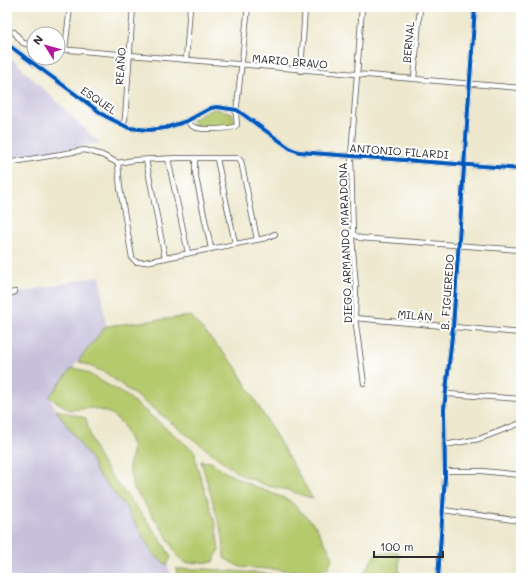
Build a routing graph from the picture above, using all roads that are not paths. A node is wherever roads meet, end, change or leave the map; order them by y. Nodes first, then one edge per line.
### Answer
1 (70, 7) edge
2 (133, 7) edge
3 (190, 7) edge
4 (248, 7) edge
5 (305, 7) edge
6 (362, 7) edge
7 (420, 7) edge
8 (475, 7) edge
9 (14, 32) dead end
10 (66, 41) edge
11 (7, 44) edge
12 (26, 44) edge
13 (66, 49) edge
14 (129, 55) junction
15 (186, 60) junction
16 (242, 66) junction
17 (301, 71) junction
18 (357, 75) junction
19 (414, 79) junction
20 (471, 84) junction
21 (521, 88) edge
22 (237, 110) junction
23 (187, 121) junction
24 (123, 125) junction
25 (299, 152) joint
26 (351, 156) junction
27 (168, 159) junction
28 (195, 159) junction
29 (218, 159) junction
30 (146, 160) junction
31 (7, 162) edge
32 (118, 163) junction
33 (465, 165) junction
34 (521, 169) edge
35 (275, 234) dead end
36 (353, 234) junction
37 (257, 239) junction
38 (235, 243) junction
39 (459, 246) junction
40 (211, 248) junction
41 (521, 250) edge
42 (188, 253) junction
43 (166, 258) junction
44 (15, 292) dead end
45 (7, 294) edge
46 (355, 318) junction
47 (453, 327) junction
48 (521, 333) edge
49 (364, 383) dead end
50 (447, 394) junction
51 (521, 399) edge
52 (521, 423) edge
53 (444, 445) junction
54 (445, 470) junction
55 (521, 475) edge
56 (442, 510) junction
57 (521, 521) edge
58 (438, 578) edge

1 - 10 street
2 - 14 street, REAÑO
3 - 15 street
4 - 16 street
5 - 17 street
6 - 18 street, DIEGO ARMANDO MARADONA
7 - 19 street, BERNAL
8 - 20 street, B. FIGUEREDO
9 - 12 street
11 - 24 street, ESQUEL
13 - 14 street, MARIO BRAVO
14 - 15 street, MARIO BRAVO
14 - 24 street, REAÑO
15 - 16 street, MARIO BRAVO
16 - 17 street, MARIO BRAVO
16 - 22 street
17 - 18 street, MARIO BRAVO
18 - 19 street, MARIO BRAVO
18 - 26 street, DIEGO ARMANDO MARADONA
19 - 20 street, MARIO BRAVO
20 - 21 street, MARIO BRAVO
20 - 33 street, B. FIGUEREDO
22 - 23 street, ESQUEL
22 - 23 street
22 - 25 street, ESQUEL
23 - 24 street, ESQUEL
25 - 26 street, ANTONIO FILARDI
26 - 33 street, ANTONIO FILARDI
26 - 36 street, DIEGO ARMANDO MARADONA
27 - 28 street
27 - 30 street
27 - 42 street
28 - 29 street
28 - 40 street
29 - 37 street
29 - 38 street
30 - 32 street
30 - 43 street
31 - 32 street
32 - 43 street
33 - 34 street, ANTONIO FILARDI
33 - 39 street, B. FIGUEREDO
35 - 37 street
36 - 39 street
36 - 46 street, DIEGO ARMANDO MARADONA
37 - 38 street
38 - 40 street
39 - 41 street
39 - 47 street, B. FIGUEREDO
40 - 42 street
42 - 43 street
44 - 45 street
46 - 47 street, MILÁN
46 - 49 street, DIEGO ARMANDO MARADONA
47 - 48 street, MILÁN
47 - 50 street, B. FIGUEREDO
50 - 51 street
50 - 53 street, B. FIGUEREDO
52 - 53 street
53 - 54 street, B. FIGUEREDO
54 - 55 street
54 - 56 street, B. FIGUEREDO
56 - 57 street
56 - 58 street, B. FIGUEREDO

